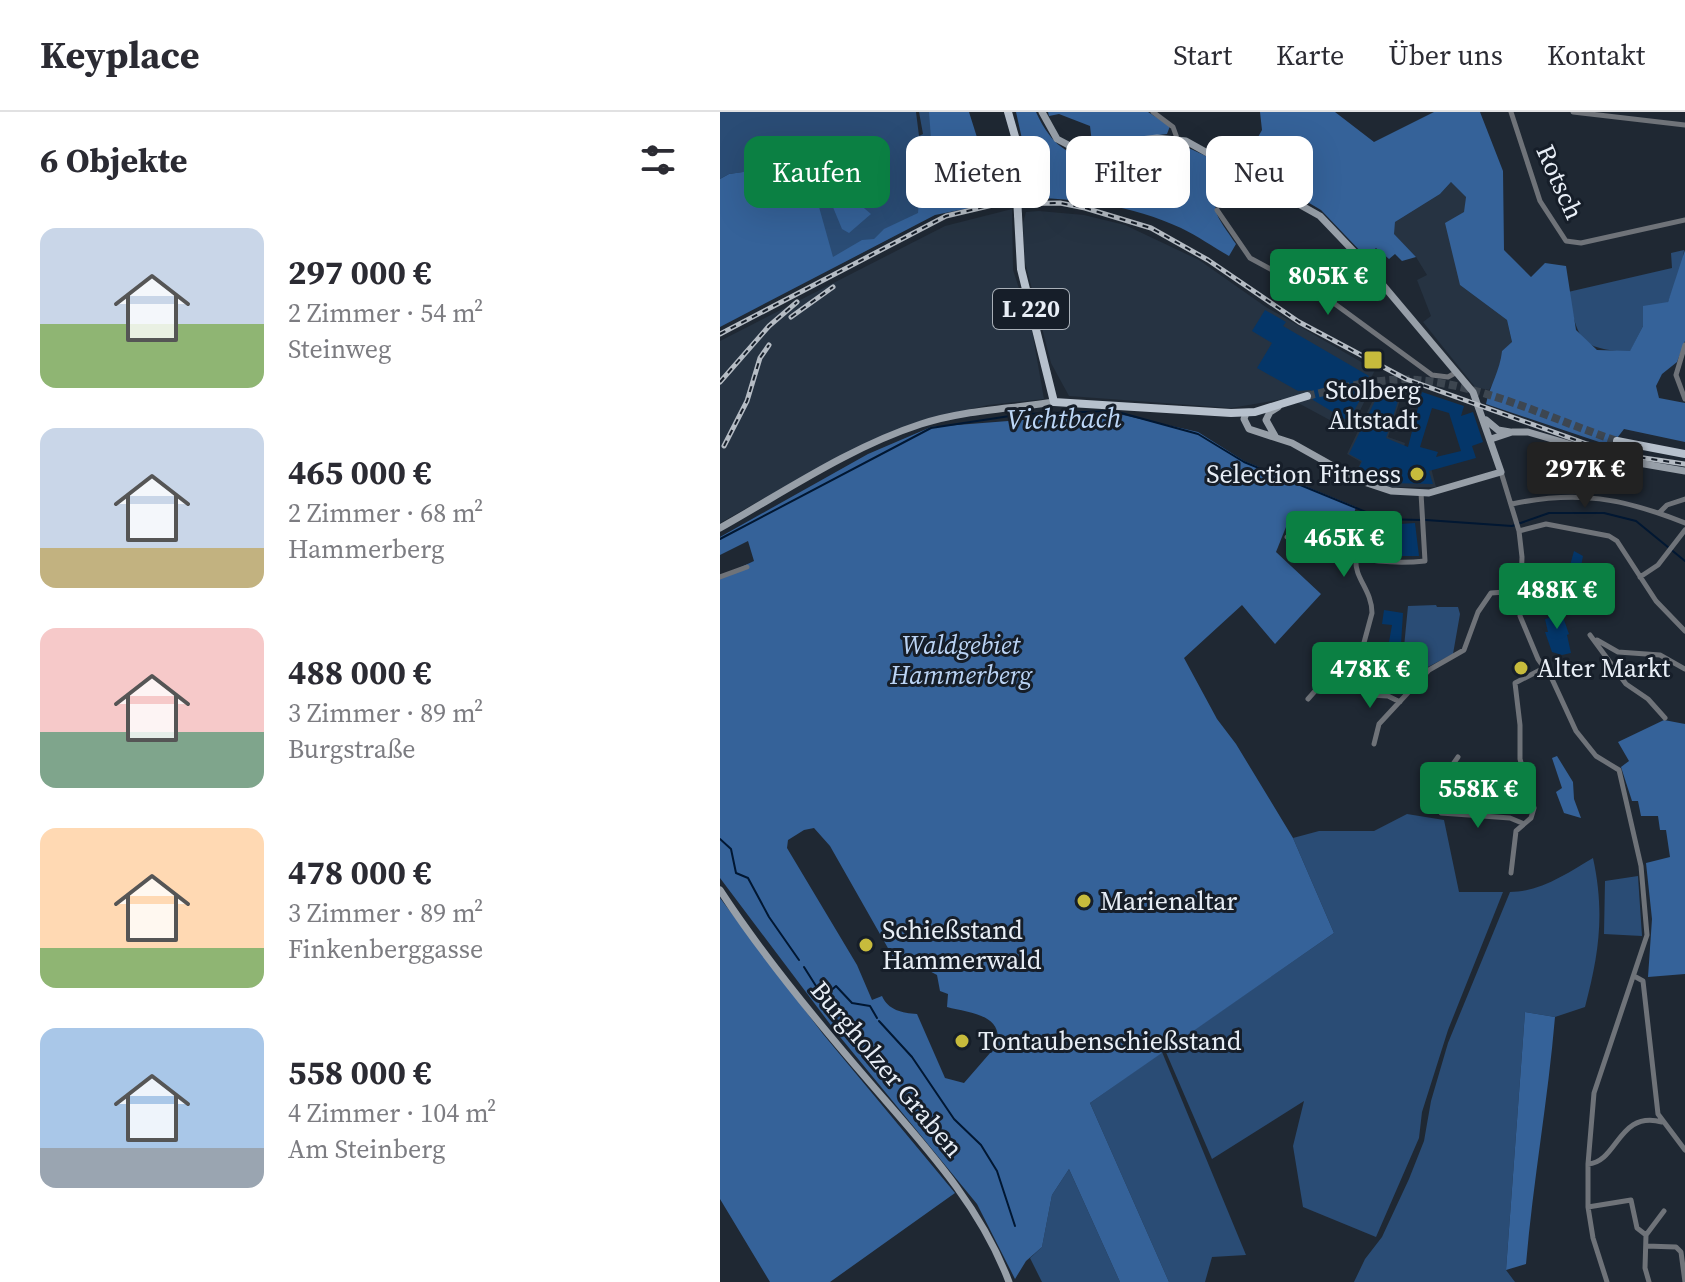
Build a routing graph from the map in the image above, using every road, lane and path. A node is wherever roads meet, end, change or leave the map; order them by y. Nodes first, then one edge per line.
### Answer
1 (1008, 112) edge
2 (1042, 112) edge
3 (1153, 112) edge
4 (1511, 112) edge
5 (1573, 112) edge
6 (1585, 113) edge
7 (1685, 125) edge
8 (1176, 136) edge
9 (1066, 144) edge
10 (1190, 145) edge
11 (1217, 210) dead end
12 (1685, 220) edge
13 (1685, 345) edge
14 (1457, 372) junction
15 (1307, 396) tunnel mouth
16 (1685, 399) edge
17 (1054, 402) junction
18 (1284, 404) junction
19 (1246, 413) junction
20 (1482, 415) junction
21 (1512, 432) junction
22 (1275, 436) junction
23 (1491, 439) junction
24 (1617, 441) tunnel mouth
25 (1685, 454) edge
26 (1685, 471) edge
27 (1501, 472) junction
28 (1421, 493) junction
29 (1685, 499) edge
30 (1512, 504) junction
31 (1659, 513) junction
32 (1685, 523) edge
33 (1518, 526) junction
34 (720, 528) edge
35 (1685, 530) edge
36 (1287, 537) dead end
37 (1356, 559) junction
38 (747, 567) dead end
39 (720, 577) edge
40 (1640, 577) junction
41 (1505, 592) dead end
42 (1684, 628) edge
43 (1544, 668) junction
44 (1685, 669) edge
45 (1352, 687) junction
46 (1308, 699) dead end
47 (1400, 702) junction
48 (1665, 718) dead end
49 (1374, 744) dead end
50 (1458, 757) dead end
51 (1522, 823) junction
52 (1511, 873) dead end
53 (720, 890) edge
54 (1634, 976) junction
55 (1663, 1122) junction
56 (1685, 1150) edge
57 (1588, 1164) junction
58 (1588, 1207) junction
59 (1664, 1211) dead end
60 (1646, 1235) junction
61 (1646, 1246) junction
62 (1009, 1282) edge
63 (1607, 1282) edge
64 (1649, 1282) edge
65 (1685, 1282) edge

1 - 17 main road, L 220, bridge
2 - 9 street
3 - 8 street
4 - 12 street, Rotsch
5 - 6 street
6 - 7 street
10 - 14 street
11 - 14 street
13 - 16 street
14 - 20 street
15 - 18 main road
17 - 19 main road
17 - 34 street
18 - 19 main road
18 - 22 street
19 - 22 street
20 - 21 street
20 - 23 street
21 - 23 street
21 - 26 street
22 - 28 street
23 - 27 street
24 - 25 main road
27 - 28 street
27 - 30 street
28 - 37 street
29 - 31 street
30 - 31 street
30 - 33 street
31 - 32 street
33 - 40 street
33 - 43 street
35 - 40 street
36 - 37 street
37 - 45 street
38 - 39 street
40 - 42 street
41 - 47 street
43 - 51 street
43 - 54 street
44 - 48 street
45 - 46 street
45 - 47 street
47 - 49 street
50 - 51 street
51 - 52 street
53 - 62 street, Burgholzer Graben
54 - 55 street
54 - 57 street
55 - 56 street
55 - 57 street
57 - 58 street
58 - 60 street
58 - 63 street
59 - 60 street
60 - 61 street
61 - 64 street
61 - 65 street

